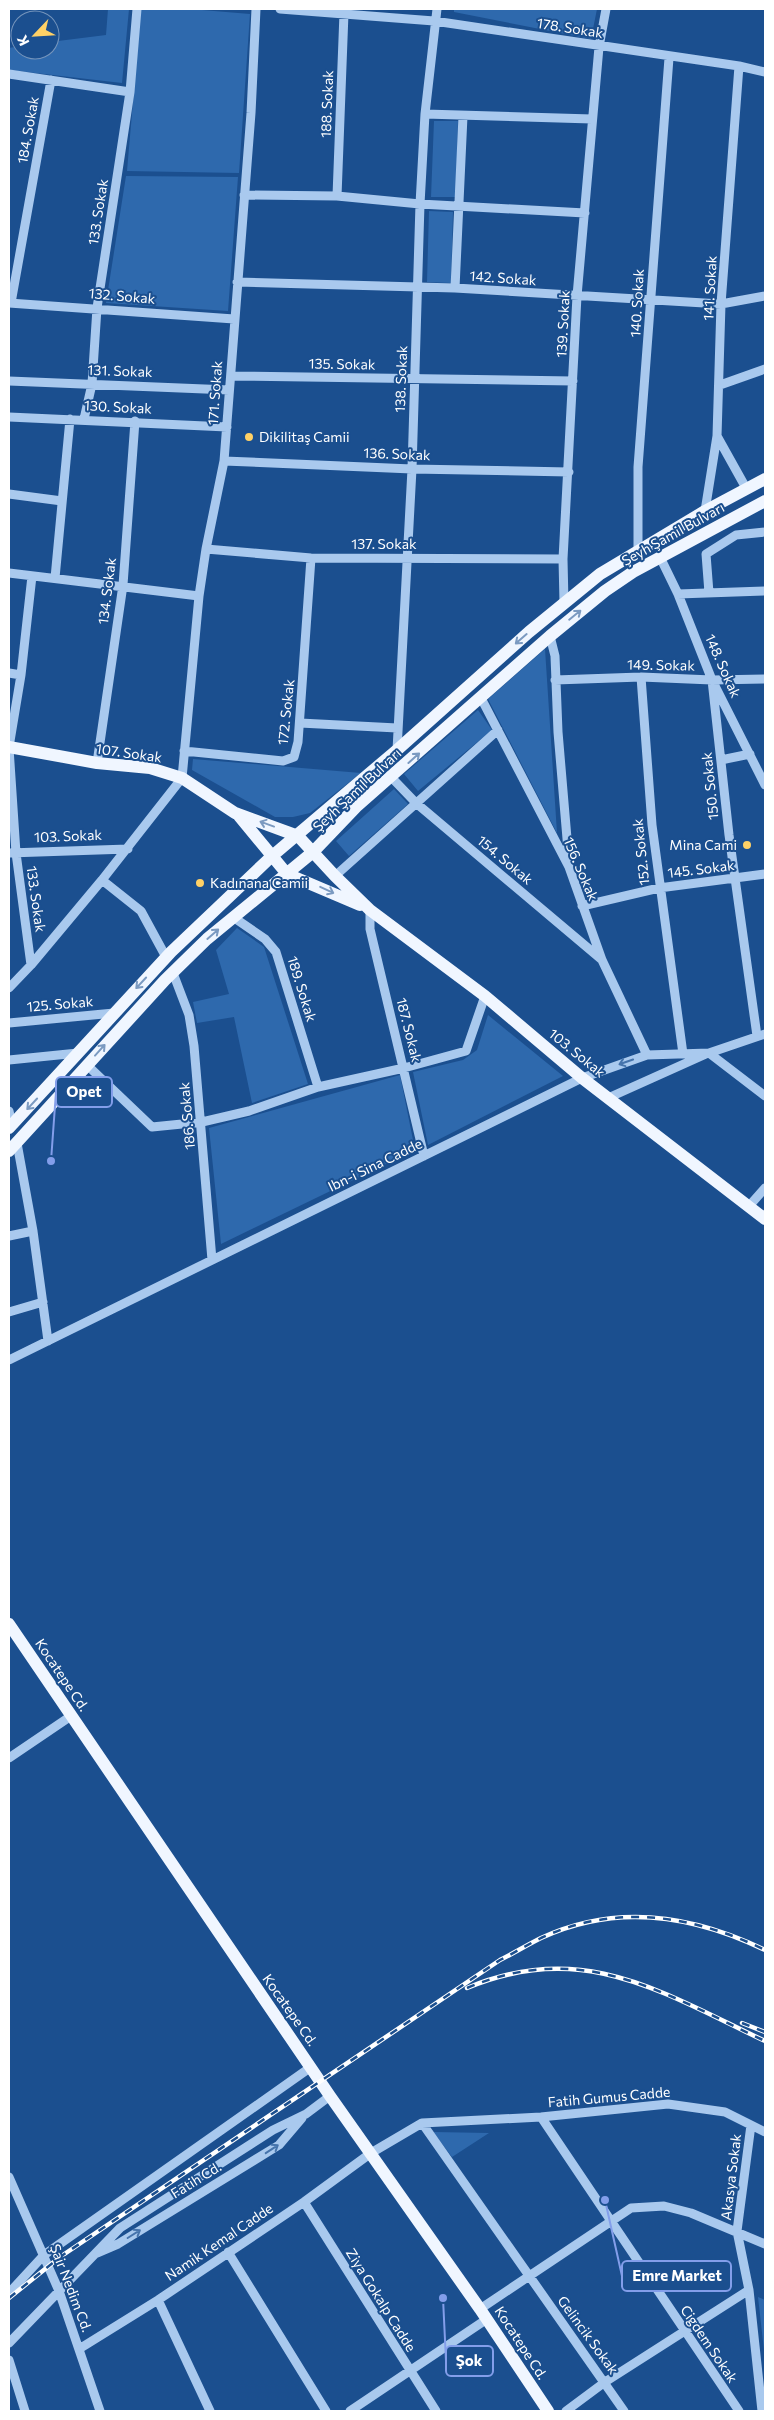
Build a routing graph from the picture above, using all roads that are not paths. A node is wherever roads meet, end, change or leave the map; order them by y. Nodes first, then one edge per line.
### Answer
1 (137, 9) edge
2 (256, 9) edge
3 (280, 9) edge
4 (437, 9) edge
5 (606, 9) edge
6 (344, 13) junction
7 (434, 21) junction
8 (599, 46) junction
9 (669, 58) junction
10 (739, 66) junction
11 (765, 72) edge
12 (9, 74) edge
13 (51, 80) junction
14 (130, 92) junction
15 (425, 114) junction
16 (462, 116) junction
17 (592, 119) junction
18 (244, 195) junction
19 (337, 196) junction
20 (420, 204) junction
21 (459, 204) junction
22 (585, 212) junction
23 (237, 282) junction
24 (417, 288) junction
25 (455, 288) junction
26 (577, 296) junction
27 (765, 296) edge
28 (650, 300) junction
29 (10, 303) edge
30 (722, 304) junction
31 (97, 308) junction
32 (234, 319) junction
33 (765, 369) edge
34 (231, 376) junction
35 (414, 378) junction
36 (9, 381) edge
37 (573, 381) junction
38 (92, 384) junction
39 (720, 385) junction
40 (229, 390) junction
41 (9, 417) edge
42 (70, 419) junction
43 (84, 419) junction
44 (135, 422) junction
45 (227, 427) junction
46 (717, 436) junction
47 (224, 461) junction
48 (412, 469) junction
49 (569, 472) junction
50 (765, 478) edge
51 (746, 488) junction
52 (9, 494) edge
53 (62, 501) junction
54 (765, 501) edge
55 (705, 511) junction
56 (765, 532) edge
57 (206, 549) junction
58 (638, 550) junction
59 (660, 557) junction
60 (311, 558) junction
61 (407, 558) junction
62 (563, 559) junction
63 (9, 573) edge
64 (32, 576) junction
65 (55, 578) junction
66 (123, 585) junction
67 (765, 591) edge
68 (709, 593) junction
69 (678, 594) junction
70 (200, 596) junction
71 (564, 603) junction
72 (550, 636) junction
73 (9, 673) edge
74 (21, 675) junction
75 (641, 677) junction
76 (765, 679) edge
77 (556, 680) junction
78 (712, 680) junction
79 (481, 698) junction
80 (300, 723) junction
81 (397, 728) junction
82 (498, 730) junction
83 (9, 747) edge
84 (397, 750) junction
85 (184, 751) junction
86 (750, 754) junction
87 (722, 760) junction
88 (97, 763) junction
89 (182, 778) junction
90 (392, 778) junction
91 (764, 780) edge
92 (416, 803) junction
93 (235, 813) junction
94 (298, 836) junction
95 (128, 849) junction
96 (312, 852) junction
97 (12, 853) edge
98 (271, 858) junction
99 (569, 867) junction
100 (287, 874) junction
101 (765, 874) edge
102 (335, 876) junction
103 (734, 878) junction
104 (102, 880) junction
105 (659, 888) junction
106 (582, 906) junction
107 (370, 910) junction
108 (233, 917) junction
109 (166, 957) junction
110 (602, 960) junction
111 (31, 965) junction
112 (173, 974) junction
113 (9, 988) edge
114 (485, 996) junction
115 (114, 1013) junction
116 (9, 1023) edge
117 (761, 1035) edge
118 (78, 1053) junction
119 (708, 1053) junction
120 (682, 1054) junction
121 (647, 1055) junction
122 (9, 1060) edge
123 (87, 1065) junction
124 (404, 1068) junction
125 (582, 1078) junction
126 (318, 1087) junction
127 (765, 1096) edge
128 (608, 1098) junction
129 (9, 1111) edge
130 (202, 1122) junction
131 (10, 1126) edge
132 (13, 1147) edge
133 (424, 1156) junction
134 (765, 1188) edge
135 (750, 1205) junction
136 (765, 1219) edge
137 (33, 1231) junction
138 (9, 1236) edge
139 (212, 1260) junction
140 (42, 1302) junction
141 (9, 1312) edge
142 (48, 1341) junction
143 (9, 1360) edge
144 (11, 1631) edge
145 (71, 1716) junction
146 (9, 1758) edge
147 (311, 2067) junction
148 (330, 2096) junction
149 (306, 2114) junction
150 (541, 2116) junction
151 (422, 2123) junction
152 (751, 2125) junction
153 (765, 2132) edge
154 (371, 2153) junction
155 (9, 2177) edge
156 (304, 2202) junction
157 (610, 2220) junction
158 (738, 2231) junction
159 (765, 2244) edge
160 (228, 2252) junction
161 (44, 2255) junction
162 (90, 2256) junction
163 (528, 2276) junction
164 (749, 2290) junction
165 (59, 2291) junction
166 (9, 2293) edge
167 (158, 2300) junction
168 (484, 2314) junction
169 (683, 2331) junction
170 (9, 2343) edge
171 (80, 2349) junction
172 (9, 2360) edge
173 (409, 2370) junction
174 (605, 2382) junction
175 (25, 2411) edge
176 (100, 2411) edge
177 (210, 2411) edge
178 (326, 2411) edge
179 (350, 2411) edge
180 (436, 2411) edge
181 (548, 2411) edge
182 (566, 2411) edge
183 (624, 2411) edge
184 (739, 2411) edge
185 (762, 2411) edge

1 - 14 street, 133. Sokak
2 - 18 street, 171. Sokak
3 - 6 street, 178. Sokak
4 - 7 street, 138. Sokak
5 - 8 street, 139. Sokak
6 - 7 street, 178. Sokak
6 - 19 street, 188. Sokak
7 - 8 street, 178. Sokak
7 - 15 street, 138. Sokak
8 - 9 street, 178. Sokak
8 - 17 street, 139. Sokak
9 - 10 street, 178. Sokak
9 - 28 street, 140. Sokak
10 - 11 street, 178. Sokak
10 - 30 street, 141. Sokak
12 - 13 street
13 - 14 street
13 - 29 street, 184. Sokak
14 - 31 street, 133. Sokak
15 - 16 street
15 - 20 street, 138. Sokak
16 - 17 street
16 - 21 street
17 - 22 street, 139. Sokak
18 - 19 street
18 - 23 street, 171. Sokak
19 - 20 street
20 - 21 street
20 - 24 street, 138. Sokak
21 - 22 street
21 - 25 street
22 - 26 street, 139. Sokak
23 - 24 street, 142. Sokak
23 - 32 street, 171. Sokak
24 - 25 street, 142. Sokak
24 - 35 street, 138. Sokak
25 - 26 street, 142. Sokak
26 - 28 street, 142. Sokak
26 - 37 street, 139. Sokak
27 - 30 street, 142. Sokak
28 - 30 street, 142. Sokak
28 - 58 street, 140. Sokak
29 - 31 street, 132. Sokak
30 - 39 street, 141. Sokak
31 - 32 street, 132. Sokak
31 - 38 street, 133. Sokak
32 - 34 street, 171. Sokak
33 - 39 street
34 - 35 street, 135. Sokak
34 - 40 street, 171. Sokak
35 - 37 street, 135. Sokak
35 - 48 street, 138. Sokak
36 - 38 street, 131. Sokak
37 - 49 street, 139. Sokak
38 - 40 street, 131. Sokak
38 - 43 street, 133. Sokak
39 - 46 street, 141. Sokak
40 - 45 street, 171. Sokak
41 - 42 street, 130. Sokak
42 - 43 street, 130. Sokak
42 - 53 street
43 - 44 street, 130. Sokak
44 - 45 street, 130. Sokak
44 - 66 street, 134. Sokak
45 - 47 street, 171. Sokak
46 - 51 street
46 - 55 street, 141. Sokak
47 - 48 street, 136. Sokak
47 - 57 street, 171. Sokak
48 - 49 street, 136. Sokak
48 - 61 street, 138. Sokak
49 - 62 street, 139. Sokak
50 - 51 main road, Şeyh Şamil Bulvarı
51 - 55 main road, Şeyh Şamil Bulvarı
52 - 53 street
53 - 65 street
54 - 59 main road, Şeyh Şamil Bulvarı
55 - 58 main road, Şeyh Şamil Bulvarı
56 - 68 street
57 - 60 street, 137. Sokak
57 - 70 street, 171. Sokak
58 - 71 main road, Şeyh Şamil Bulvarı
59 - 69 street, 148. Sokak
72 -> 59 main road, Şeyh Şamil Bulvarı
60 - 61 street, 137. Sokak
60 - 80 street, 172. Sokak
61 - 62 street, 137. Sokak
61 - 81 street, 138. Sokak
62 - 71 street, 139. Sokak
63 - 64 street
64 - 65 street
64 - 74 street, 133. Sokak
65 - 66 street
66 - 70 street
66 - 88 street, 134. Sokak
67 - 68 street
68 - 69 street
69 - 78 street, 148. Sokak
70 - 85 street, 171. Sokak
71 -> 84 main road, Şeyh Şamil Bulvarı
72 - 77 street
72 - 79 main road, Şeyh Şamil Bulvarı
73 - 74 street
74 - 83 street, 133. Sokak
75 - 77 street, 149. Sokak
75 - 78 street, 149. Sokak
75 - 105 street, 152. Sokak
76 - 78 street, 149. Sokak
77 - 99 street
78 - 86 street, 148. Sokak
78 - 87 street, 150. Sokak
79 - 82 street, 156. Sokak
90 -> 79 main road, Şeyh Şamil Bulvarı
80 - 81 street
80 - 85 street, 172. Sokak
81 - 84 street, 138. Sokak
82 - 92 street
82 - 99 street, 156. Sokak
83 - 88 main road, 107. Sokak
83 - 97 street, 133. Sokak
84 - 94 main road, Şeyh Şamil Bulvarı
85 - 89 street, 171. Sokak
86 - 87 street
86 - 91 street, 148. Sokak
87 - 103 street, 150. Sokak
88 - 89 main road, 107. Sokak
89 - 93 main road, 107. Sokak
89 - 95 street
90 - 92 street, 154. Sokak
90 - 96 main road, Şeyh Şamil Bulvarı
92 - 102 street
92 - 110 street, 154. Sokak
94 -> 93 main road
93 - 98 main road, 103. Sokak
94 - 96 main road, 103. Sokak
94 - 98 main road, Şeyh Şamil Bulvarı
95 - 97 street, 103. Sokak
95 - 104 street
96 - 100 main road, Şeyh Şamil Bulvarı
96 - 102 main road, 103. Sokak
97 - 111 street, 133. Sokak
98 - 100 main road, 103. Sokak
98 - 109 main road, Şeyh Şamil Bulvarı
99 - 106 street, 156. Sokak
100 -> 107 main road, 103. Sokak
100 - 108 main road, Şeyh Şamil Bulvarı
101 - 103 street, 145. Sokak
102 - 107 main road, 103. Sokak
103 - 105 street, 145. Sokak
103 - 117 street, 150. Sokak
104 - 109 street
104 - 111 street
105 - 106 street, 145. Sokak
105 - 120 street, 152. Sokak
106 - 110 street, 156. Sokak
107 - 114 main road, 103. Sokak
107 - 124 street, 187. Sokak
112 -> 108 main road, Şeyh Şamil Bulvarı
108 - 126 street, 189. Sokak
109 -> 115 main road, Şeyh Şamil Bulvarı
110 - 121 street, 156. Sokak
111 - 113 street
123 -> 112 main road, Şeyh Şamil Bulvarı
112 - 130 street, 186. Sokak
114 - 124 street
114 - 125 main road, 103. Sokak
115 - 116 street, 125. Sokak
115 - 118 main road, Şeyh Şamil Bulvarı
117 - 119 street, Ibn-i Sina Cadde
118 - 122 street
118 -> 131 main road, Şeyh Şamil Bulvarı
119 - 120 street, Ibn-i Sina Cadde
119 - 127 street
119 - 128 street
120 - 121 street, Ibn-i Sina Cadde
121 -> 125 street, Ibn-i Sina Cadde
123 - 130 street
123 - 132 main road, Şeyh Şamil Bulvarı
124 - 126 street
124 - 133 street, 187. Sokak
125 - 128 main road, 103. Sokak
125 - 133 street, Ibn-i Sina Cadde
126 - 130 street
128 - 135 main road, 103. Sokak
129 - 131 street
130 - 139 street, 186. Sokak
132 - 137 street
133 - 139 street, Ibn-i Sina Cadde
134 - 135 street
135 - 136 main road, 103. Sokak
137 - 138 street
137 - 140 street
139 - 142 street, Ibn-i Sina Cadde
140 - 141 street
140 - 142 street
142 - 143 street, Ibn-i Sina Cadde
144 - 145 main road, Kocatepe Cd.
145 - 146 street
145 - 147 main road, Kocatepe Cd.
147 - 148 main road, Kocatepe Cd.
147 - 161 street
148 - 149 street, Fatih Cd.
148 - 154 main road, Kocatepe Cd.
149 - 162 street, Fatih Cd.
162 -> 149 street, Fatih Cd.
150 - 151 street, Fatih Gumus Cadde
150 - 152 street, Fatih Gumus Cadde
150 - 157 street, Cigdem Sokak
151 - 154 street, Namik Kemal Cadde
151 - 163 street, Gelincik Sokak
152 - 153 street, Fatih Gumus Cadde
152 - 158 street, Akasya Sokak
154 - 156 street, Namik Kemal Cadde
154 - 168 main road, Kocatepe Cd.
155 - 161 street, Şair Nedim Cd.
156 - 160 street, Namik Kemal Cadde
156 - 173 street, Ziya Gokalp Cadde
157 - 158 street
157 - 163 street
157 - 169 street, Cigdem Sokak
158 - 159 street
158 - 164 street, Akasya Sokak
160 - 167 street, Namik Kemal Cadde
160 - 178 street
161 - 165 street, Şair Nedim Cd.
161 - 166 street
162 - 165 street, Fatih Cd.
163 - 168 street
163 - 174 street, Gelincik Sokak
164 - 169 street
164 - 185 street, Akasya Sokak
165 - 170 street, Fatih Cd.
165 - 171 street, Şair Nedim Cd.
167 - 171 street, Namik Kemal Cadde
167 - 177 street
168 - 173 street
168 - 181 main road, Kocatepe Cd.
169 - 174 street
169 - 184 street, Cigdem Sokak
171 - 176 street, Şair Nedim Cd.
172 - 175 street
173 - 179 street
173 - 180 street, Ziya Gokalp Cadde
174 - 182 street
174 - 183 street, Gelincik Sokak

